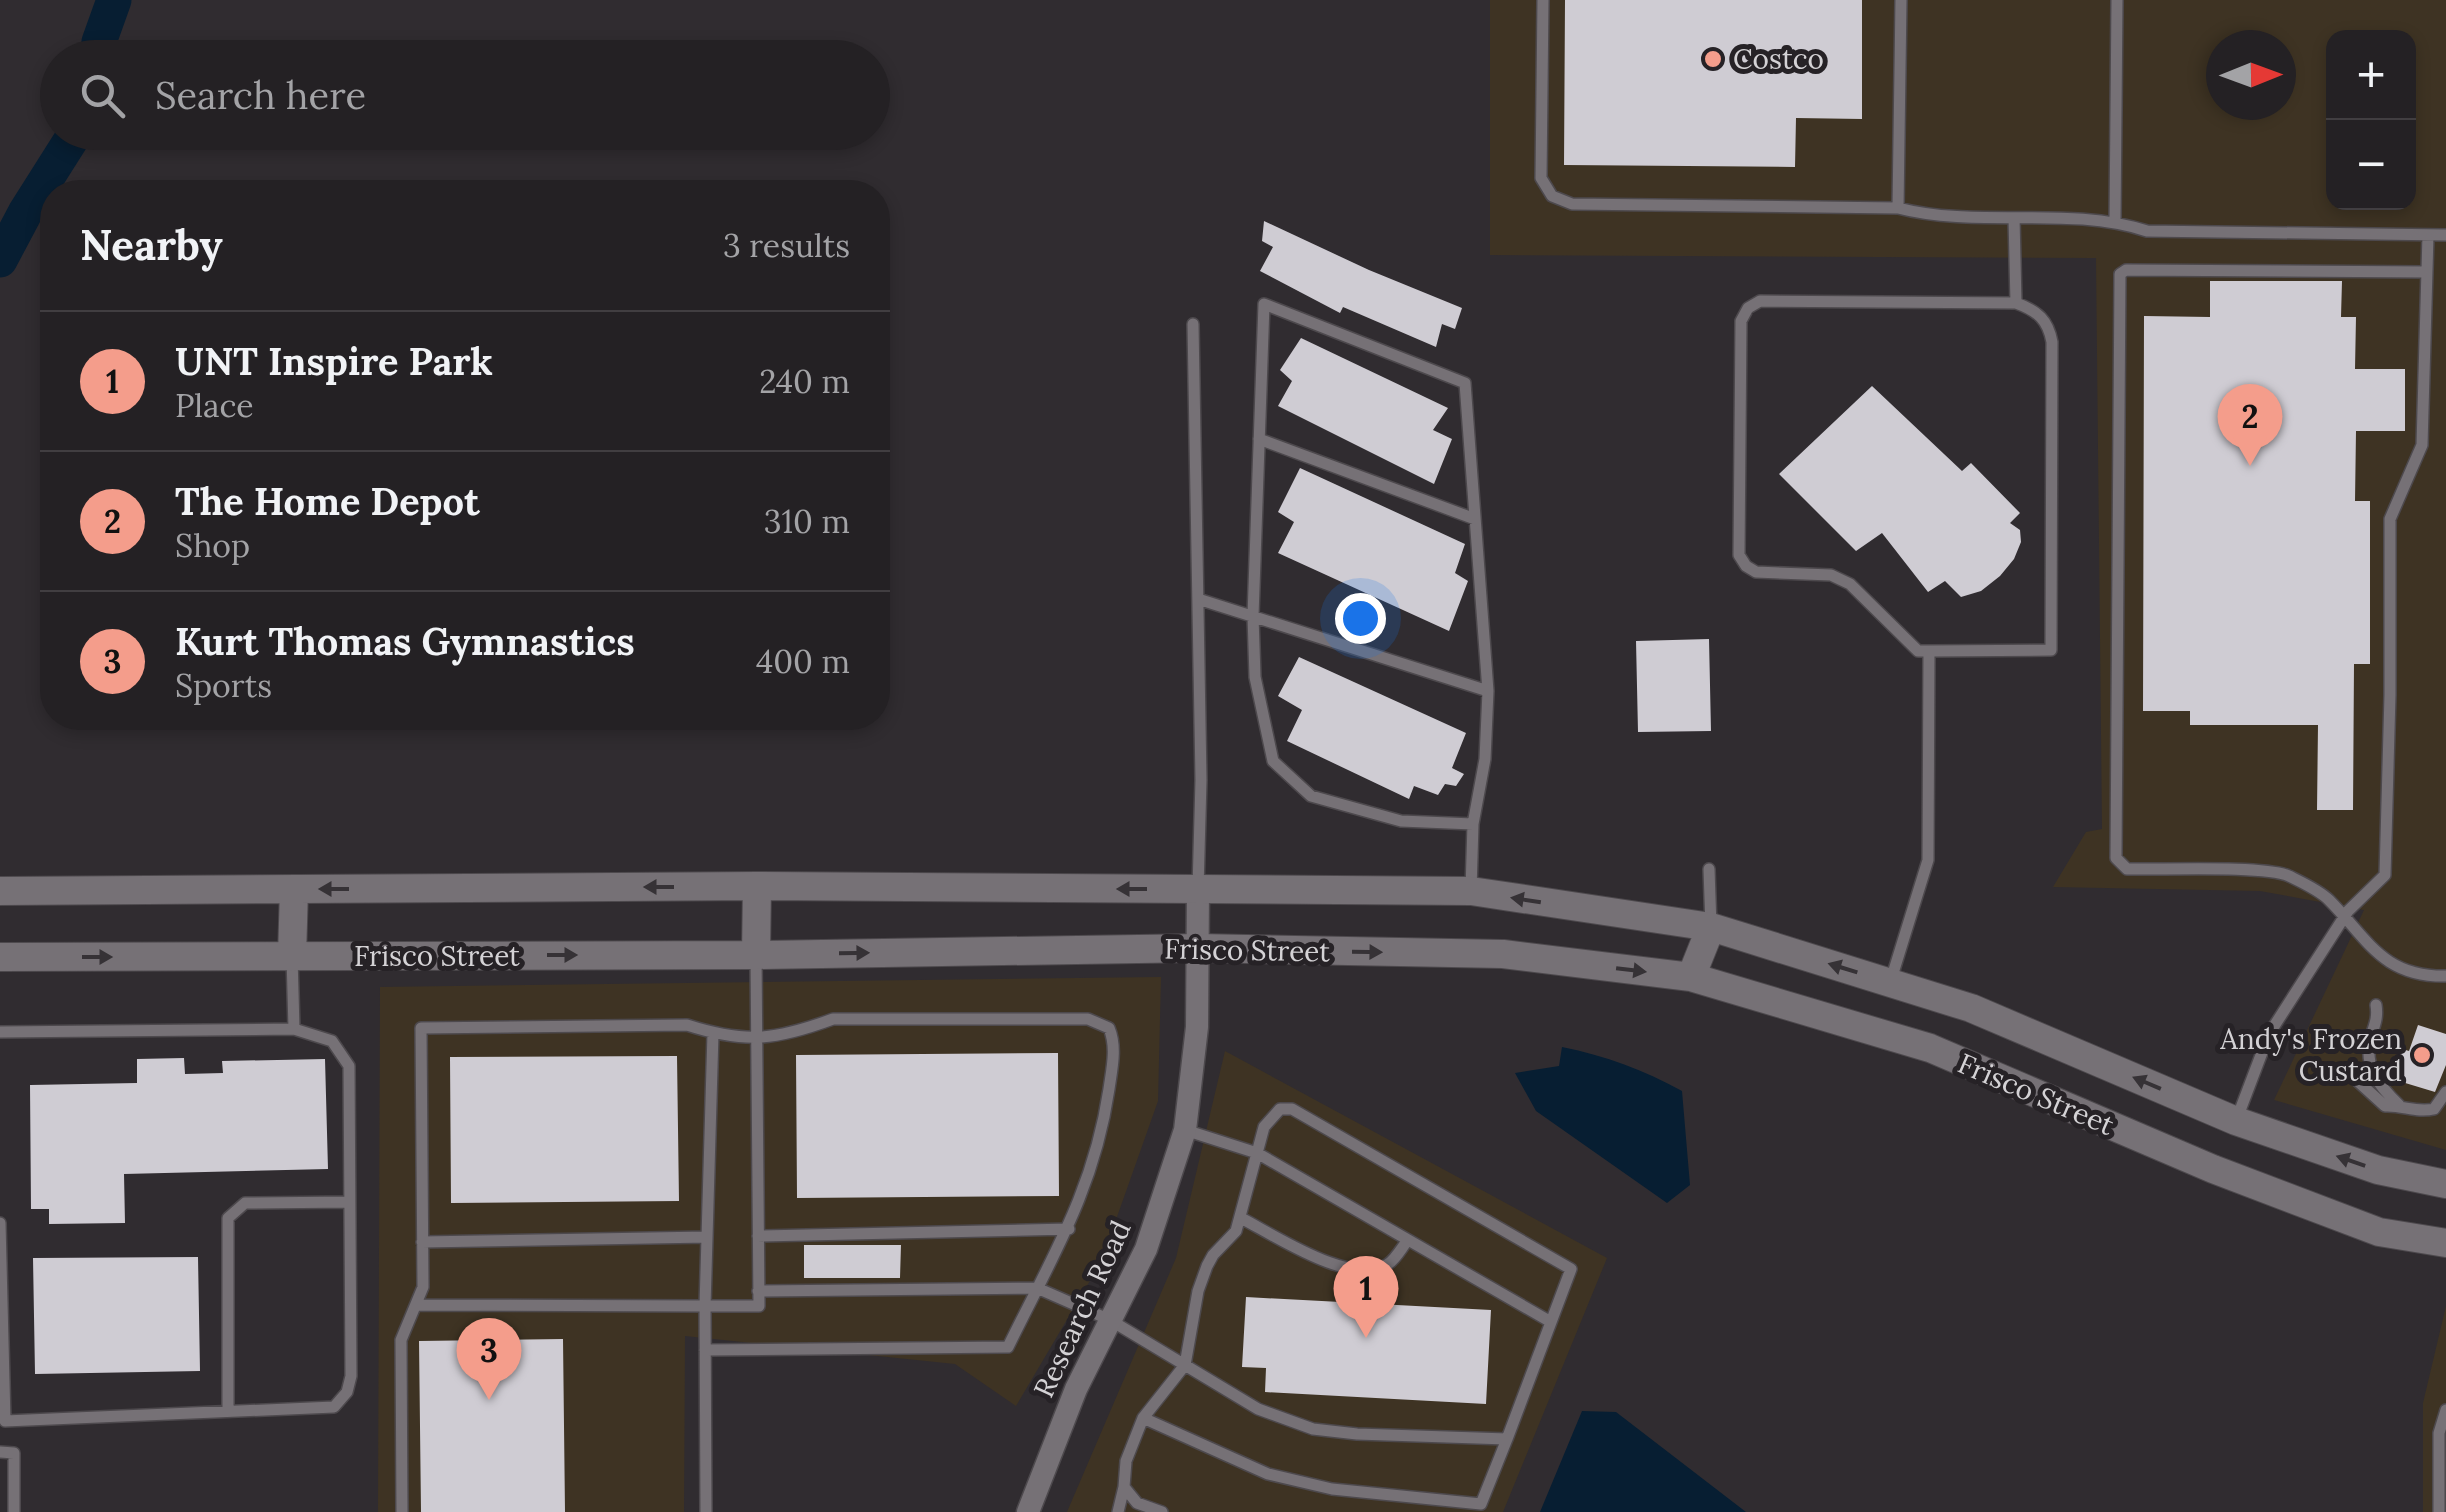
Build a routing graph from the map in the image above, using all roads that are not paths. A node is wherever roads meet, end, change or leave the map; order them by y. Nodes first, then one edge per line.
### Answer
1 (1544, 0) edge
2 (1901, 0) edge
3 (2118, 0) edge
4 (1898, 208) junction
5 (2014, 218) junction
6 (2115, 220) junction
7 (2428, 235) junction
8 (2446, 235) edge
9 (2427, 272) junction
10 (2016, 304) junction
11 (1193, 324) dead end
12 (1260, 439) junction
13 (1475, 518) junction
14 (1198, 599) junction
15 (1253, 616) junction
16 (1930, 651) junction
17 (1488, 691) junction
18 (1473, 824) junction
19 (1709, 870) dead end
20 (756, 886) junction
21 (294, 889) junction
22 (1198, 889) junction
23 (0, 891) edge
24 (1472, 892) junction
25 (2343, 918) junction
26 (1711, 927) junction
27 (1199, 948) junction
28 (756, 954) junction
29 (292, 956) junction
30 (0, 957) edge
31 (2446, 976) edge
32 (1691, 977) junction
33 (1890, 982) junction
34 (2376, 1005) dead end
35 (294, 1029) junction
36 (0, 1032) edge
37 (713, 1033) junction
38 (756, 1038) junction
39 (2352, 1076) dead end
40 (2446, 1092) edge
41 (2399, 1106) junction
42 (2236, 1121) junction
43 (1184, 1130) junction
44 (1257, 1153) junction
45 (2446, 1184) edge
46 (349, 1202) junction
47 (1241, 1218) junction
48 (0, 1222) edge
49 (1068, 1229) junction
50 (758, 1236) junction
51 (707, 1237) junction
52 (1408, 1240) junction
53 (422, 1242) junction
54 (2446, 1243) edge
55 (1037, 1288) junction
56 (758, 1291) junction
57 (417, 1305) junction
58 (705, 1306) junction
59 (1110, 1320) junction
60 (1552, 1322) junction
61 (705, 1350) junction
62 (1185, 1365) junction
63 (2446, 1410) edge
64 (228, 1411) junction
65 (1142, 1418) junction
66 (2, 1421) edge
67 (1507, 1439) junction
68 (0, 1452) edge
69 (1124, 1486) junction
70 (1480, 1508) edge
71 (14, 1512) edge
72 (402, 1512) edge
73 (706, 1512) edge
74 (1028, 1512) edge
75 (1118, 1512) edge
76 (1162, 1512) edge
77 (2440, 1512) edge

1 - 4 lane
2 - 4 lane
3 - 6 lane
4 - 5 lane
5 - 6 lane
5 - 10 lane
6 - 7 lane
7 - 8 lane
7 - 9 lane
9 - 25 lane
9 - 25 lane
10 - 16 lane
10 - 16 lane
11 - 14 lane
12 - 13 lane
12 - 13 lane
12 - 15 lane
13 - 17 lane
14 - 15 lane
14 - 22 lane
15 - 17 lane
15 - 18 lane
16 - 33 lane
17 - 18 lane
18 - 24 lane
19 - 26 lane
20 -> 21 street, Frisco Street
22 -> 20 street, Frisco Street
20 - 28 street
21 - 23 street, Frisco Street
21 - 29 street
22 - 24 street, Frisco Street
22 - 27 street, Research Road
26 -> 24 street, Frisco Street
25 - 31 lane
25 - 42 lane
26 - 32 street
33 -> 26 street, Frisco Street
28 -> 27 street, Frisco Street
27 -> 32 street, Frisco Street
27 - 43 street, Research Road
29 -> 28 street, Frisco Street
28 - 38 lane
30 -> 29 street, Frisco Street
29 - 35 lane
32 - 54 street, Frisco Street
42 -> 33 street, Frisco Street
34 - 41 lane
35 - 36 lane
35 - 46 lane
37 - 38 lane
37 - 51 lane
37 - 53 lane
38 - 49 lane
38 - 50 lane
39 - 41 lane
40 - 41 lane
45 -> 42 street, Frisco Street
43 - 44 lane
43 - 59 street, Research Road
44 - 47 lane
44 - 52 lane
44 - 60 lane
46 - 64 lane
46 - 64 lane
47 - 52 lane
47 - 62 lane
48 - 66 lane
49 - 50 lane
49 - 55 lane
50 - 56 lane
51 - 53 lane
51 - 58 lane
52 - 60 lane
53 - 57 lane
55 - 56 lane
55 - 59 lane
55 - 61 lane
56 - 58 lane
57 - 58 lane
57 - 72 lane
58 - 61 lane
59 - 62 lane
59 - 74 street, Research Road
60 - 67 lane
61 - 73 lane
62 - 65 lane
62 - 67 lane
63 - 77 lane
64 - 66 lane
65 - 69 lane
65 - 70 lane
67 - 70 lane
68 - 71 lane
69 - 75 lane
69 - 76 lane

